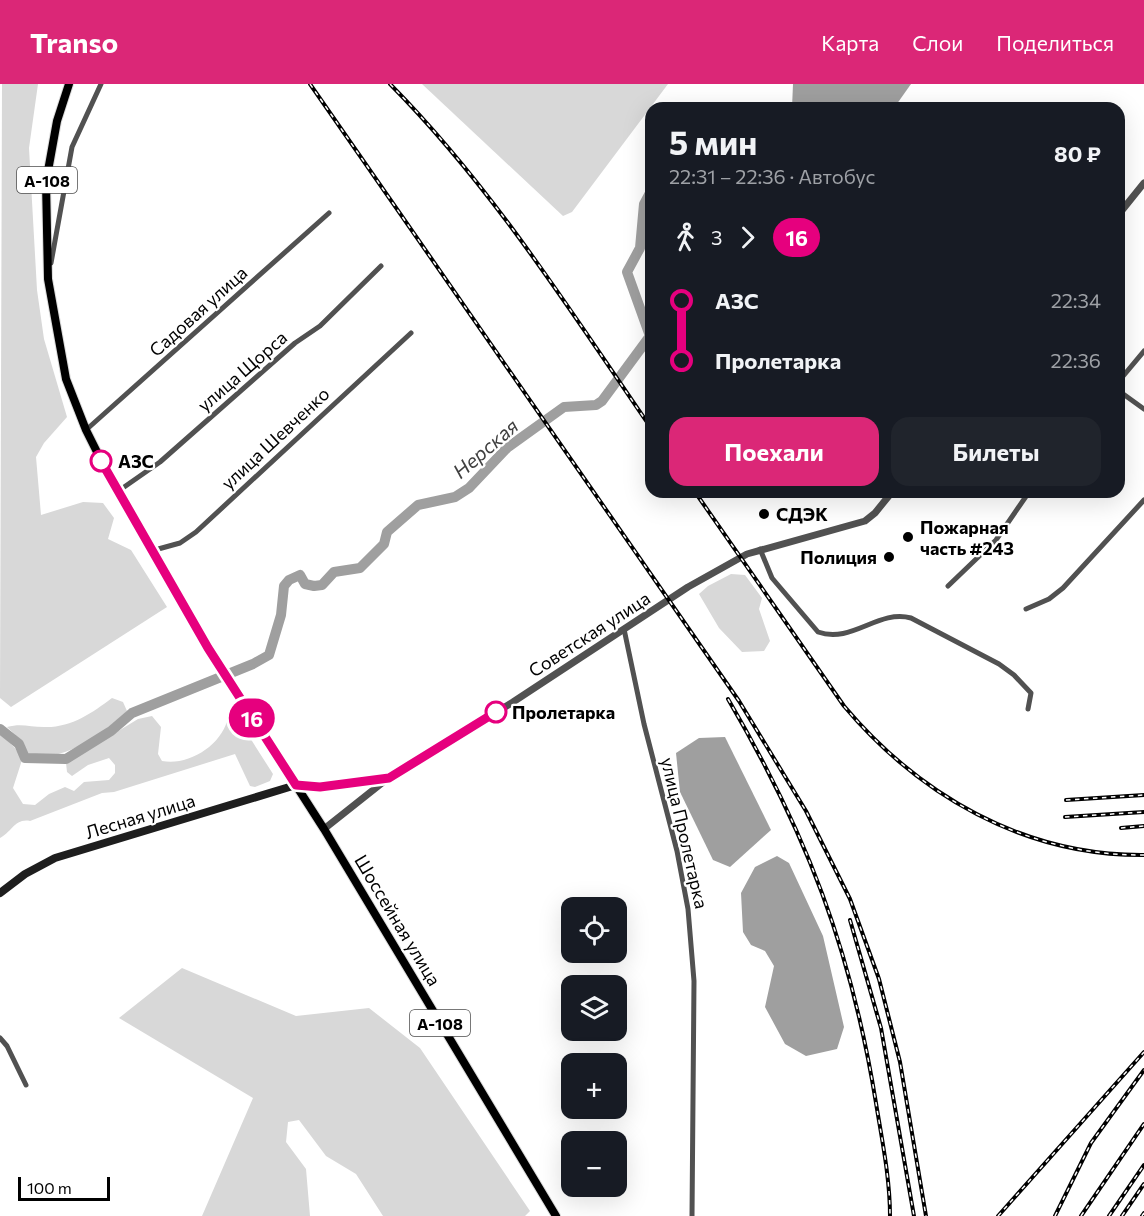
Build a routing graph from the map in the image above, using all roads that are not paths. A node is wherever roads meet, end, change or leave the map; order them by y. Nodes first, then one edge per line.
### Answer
1 (69, 84) edge
2 (100, 84) edge
3 (1144, 183) edge
4 (1125, 207) edge
5 (329, 213) dead end
6 (381, 266) dead end
7 (48, 279) junction
8 (411, 333) dead end
9 (1144, 351) edge
10 (1125, 374) edge
11 (1125, 395) edge
12 (1144, 409) edge
13 (86, 430) junction
14 (117, 492) junction
15 (887, 498) edge
16 (1025, 498) edge
17 (1144, 500) edge
18 (760, 549) junction
19 (151, 551) junction
20 (948, 586) dead end
21 (1026, 609) dead end
22 (624, 628) junction
23 (1028, 709) dead end
24 (389, 778) junction
25 (296, 785) junction
26 (324, 829) junction
27 (0, 893) edge
28 (0, 1038) edge
29 (26, 1085) dead end
30 (556, 1216) edge
31 (692, 1216) edge

1 - 7 highway, А-108
2 - 7 street
3 - 4 street
5 - 13 street, Садовая улица
6 - 14 street, улица Щорса
7 - 13 highway, А-108
8 - 19 street, улица Шевченко
9 - 10 street
11 - 12 street
13 - 14 highway, А-108
14 - 19 highway, А-108
15 - 18 street, Советская улица
16 - 20 street
17 - 21 street
18 - 22 street, Советская улица
18 - 23 street
19 - 25 highway, Шоссейная улица / А-108
22 - 24 street, Советская улица
22 - 31 street, улица Пролетарка
24 - 25 street, Советская улица
24 - 26 street
25 - 26 highway, Шоссейная улица / А-108
25 - 27 main road, Лесная улица
26 - 30 highway, Шоссейная улица / А-108
28 - 29 street

